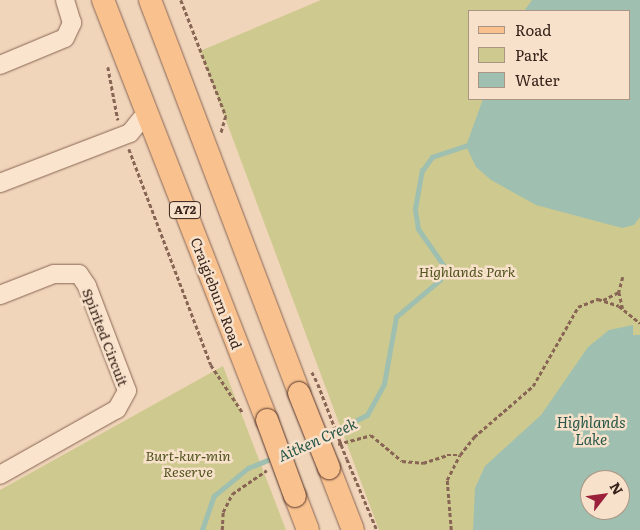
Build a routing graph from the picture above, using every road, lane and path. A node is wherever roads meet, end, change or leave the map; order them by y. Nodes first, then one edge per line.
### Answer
1 (65, 0) edge
2 (103, 0) edge
3 (150, 0) edge
4 (181, 0) edge
5 (107, 60) dead end
6 (0, 65) edge
7 (147, 112) junction
8 (127, 134) junction
9 (221, 134) dead end
10 (157, 138) junction
11 (0, 183) edge
12 (623, 277) dead end
13 (619, 292) junction
14 (0, 295) edge
15 (603, 300) junction
16 (623, 309) junction
17 (639, 322) edge
18 (309, 389) junction
19 (257, 419) junction
20 (335, 445) dead end
21 (460, 456) junction
22 (338, 463) junction
23 (274, 467) dead end
24 (0, 475) edge
25 (222, 530) edge
26 (308, 530) edge
27 (353, 530) edge
28 (377, 530) edge
29 (451, 530) edge

1 - 6 street
2 - 7 main road, Craigieburn Road / A72
3 - 18 main road
4 - 9 path
5 - 8 path
7 - 8 street
7 - 10 main road, Craigieburn Road / A72
8 - 10 street
8 - 11 street
8 - 19 path
10 - 19 main road, Craigieburn Road / A72
12 - 13 path
13 - 15 path
13 - 16 path
14 - 24 street, Spirited Circuit
15 - 16 path
15 - 21 path
16 - 17 path
18 - 22 main road, bridge
18 - 22 path, bridge
19 - 26 main road, Craigieburn Road / A72, bridge
20 - 21 path
21 - 29 path
22 - 27 main road
22 - 28 path
23 - 25 path

